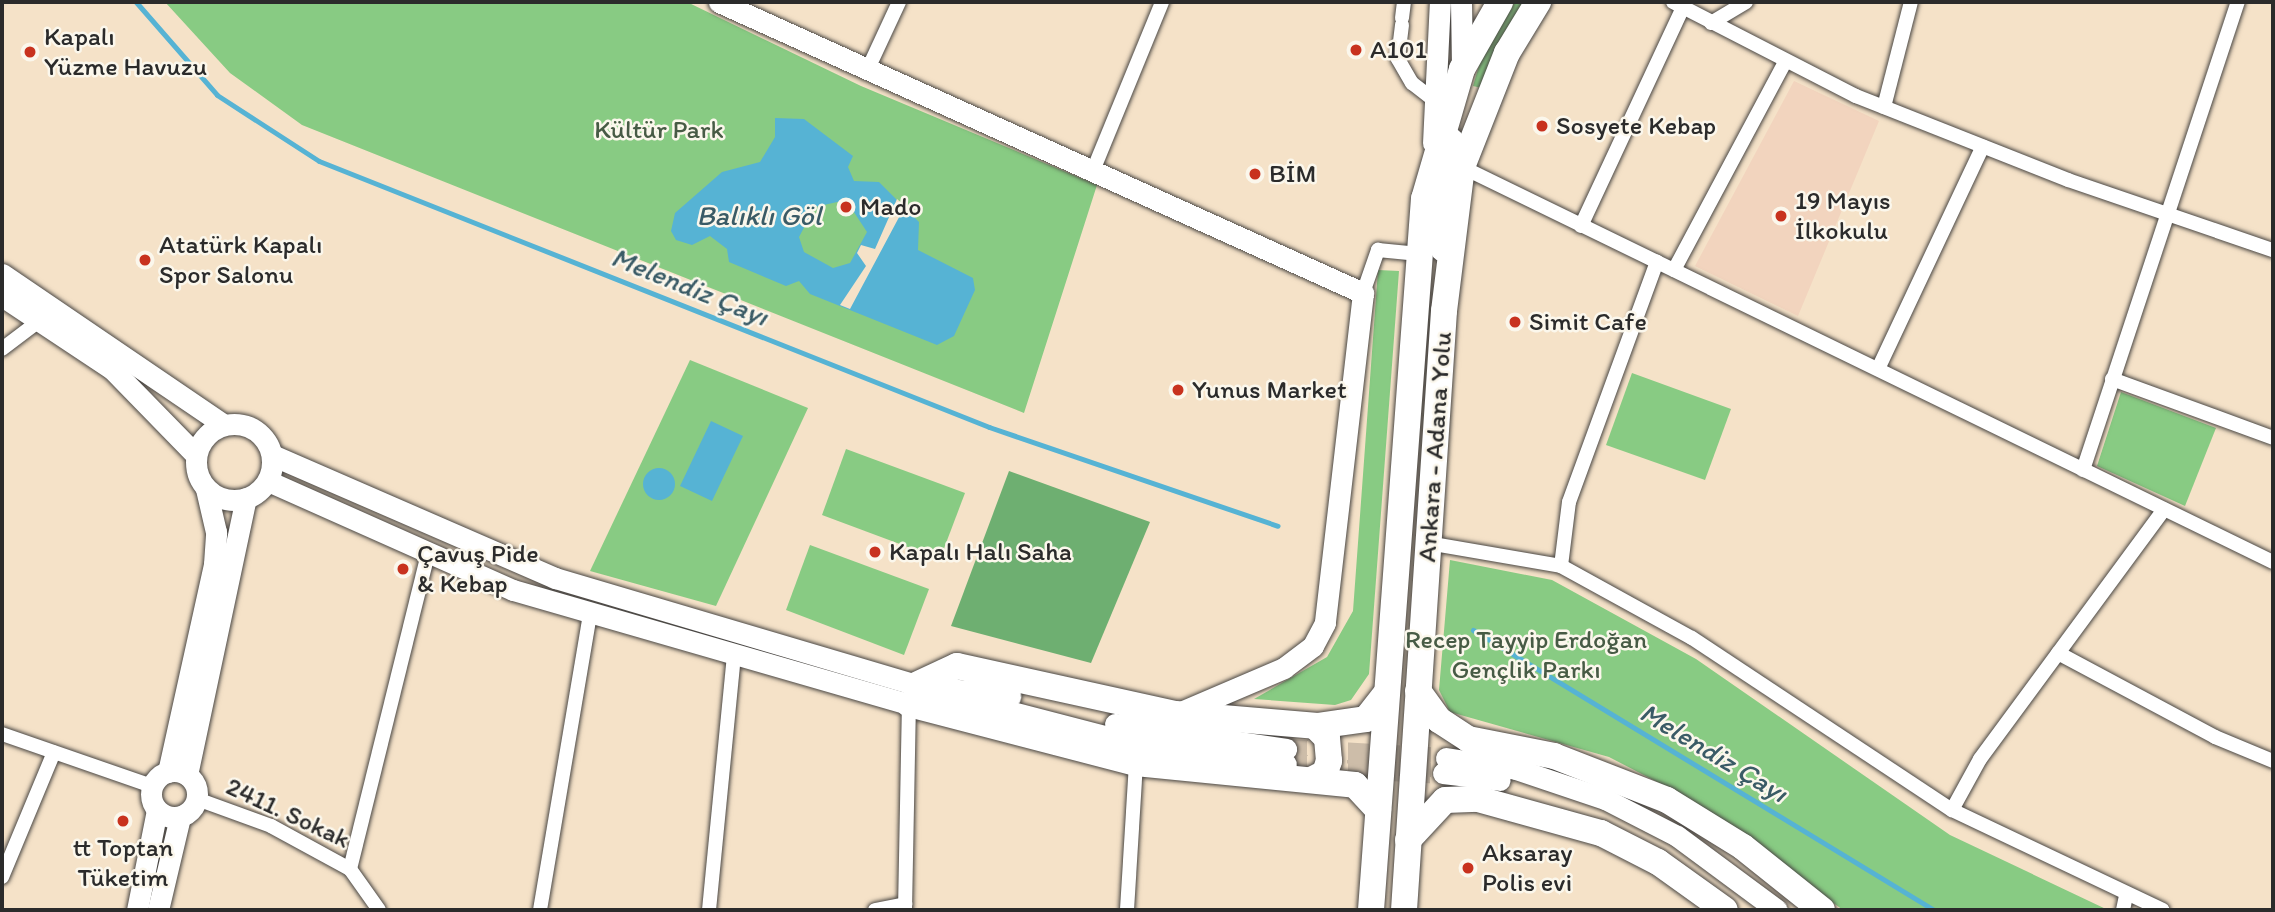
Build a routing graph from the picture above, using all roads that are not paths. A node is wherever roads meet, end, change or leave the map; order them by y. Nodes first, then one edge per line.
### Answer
1 (719, 2) edge
2 (899, 2) edge
3 (1161, 2) edge
4 (1404, 2) edge
5 (1440, 2) edge
6 (1461, 2) edge
7 (1500, 2) edge
8 (1538, 2) edge
9 (1746, 2) edge
10 (1911, 2) edge
11 (2238, 2) edge
12 (1678, 5) edge
13 (1711, 23) junction
14 (1785, 62) junction
15 (1462, 69) junction
16 (867, 71) junction
17 (1435, 101) junction
18 (1884, 107) junction
19 (1983, 146) junction
20 (1433, 155) junction
21 (1462, 167) junction
22 (1092, 173) junction
23 (2165, 213) junction
24 (1581, 226) junction
25 (2273, 250) edge
26 (1419, 254) junction
27 (1657, 262) junction
28 (1674, 270) junction
29 (2, 274) edge
30 (1363, 293) junction
31 (2, 296) edge
32 (1444, 311) junction
33 (39, 321) junction
34 (2, 349) edge
35 (1878, 369) junction
36 (2112, 379) junction
37 (224, 425) junction
38 (2273, 438) edge
39 (196, 455) junction
40 (272, 455) junction
41 (2083, 470) junction
42 (268, 481) junction
43 (206, 489) junction
44 (246, 498) junction
45 (2164, 509) junction
46 (1428, 543) junction
47 (428, 553) junction
48 (2273, 562) edge
49 (1561, 566) junction
50 (590, 615) junction
51 (2058, 653) junction
52 (734, 655) junction
53 (1418, 691) junction
54 (1387, 692) junction
55 (912, 695) junction
56 (1175, 715) junction
57 (1315, 726) junction
58 (2, 734) edge
59 (54, 752) junction
60 (1286, 756) tunnel mouth
61 (2273, 761) edge
62 (1136, 763) junction
63 (169, 778) junction
64 (1311, 780) junction
65 (197, 799) junction
66 (157, 810) junction
67 (1378, 810) junction
68 (1952, 810) junction
69 (180, 817) junction
70 (1408, 840) junction
71 (350, 869) junction
72 (2, 877) edge
73 (2124, 903) edge
74 (905, 907) edge
75 (1718, 908) edge
76 (137, 910) edge
77 (158, 910) edge
78 (379, 910) edge
79 (540, 910) edge
80 (709, 910) edge
81 (875, 910) edge
82 (1128, 910) edge
83 (1371, 910) edge
84 (1404, 910) edge
85 (1754, 910) edge
86 (1777, 910) edge
87 (1822, 910) edge
88 (2163, 910) edge

1 - 16 main road
2 - 16 street
3 - 22 street
4 - 17 street
5 - 17 main road
6 - 15 main road
7 - 15 highway, Ankara - Adana Yolu
8 - 21 highway, Ankara - Adana Yolu
9 - 13 street
10 - 18 street
11 - 23 street
12 - 13 street
12 - 24 street
13 - 14 street
14 - 18 street
14 - 28 street
15 - 20 highway, Ankara - Adana Yolu
15 - 32 main road
16 - 22 main road
17 - 20 main road
18 - 19 street
19 - 23 street
19 - 35 street
20 - 26 highway, Ankara - Adana Yolu
21 - 24 street
21 - 32 highway, Ankara - Adana Yolu
22 - 30 main road
23 - 25 street
23 - 36 street
24 - 27 street
26 - 30 street
26 - 54 highway, Ankara - Adana Yolu
27 - 28 street
27 - 49 street
28 - 35 street
29 - 37 main road
30 - 56 main road
31 - 33 main road
32 - 46 highway, Ankara - Adana Yolu
33 - 34 street
33 - 39 main road
35 - 41 street
36 - 38 street
36 - 41 street
37 - 39 main road
37 - 40 main road
39 - 43 main road
40 - 42 main road
40 - 55 main road
41 - 45 street
42 - 44 main road
42 - 47 main road
43 - 44 main road
43 - 63 main road
44 - 63 main road
45 - 48 street
45 - 51 street
46 - 49 street
46 - 53 highway, Ankara - Adana Yolu
47 - 50 main road
47 - 71 street
49 - 68 street
50 - 52 main road
50 - 79 street
51 - 61 street
51 - 68 street
52 - 55 main road
52 - 80 street
53 - 70 highway, Ankara - Adana Yolu
53 - 87 highway
54 - 57 highway
54 - 67 highway, Ankara - Adana Yolu
55 - 56 highway
55 - 60 main road
55 - 62 highway
55 - 74 street
56 - 57 highway
57 - 64 highway
58 - 59 street
59 - 63 street
59 - 72 street
62 - 64 highway
62 - 82 street
63 - 65 main road
63 - 66 main road
64 - 67 highway
65 - 69 main road
65 - 71 street, 2411. Sokak
66 - 69 main road
66 - 76 main road
67 - 83 highway, Ankara - Adana Yolu
68 - 73 street
69 - 77 main road
70 - 75 highway
70 - 84 highway, Ankara - Adana Yolu
71 - 78 street, 2411. Sokak
73 - 88 street
74 - 81 street
85 - 86 main road

